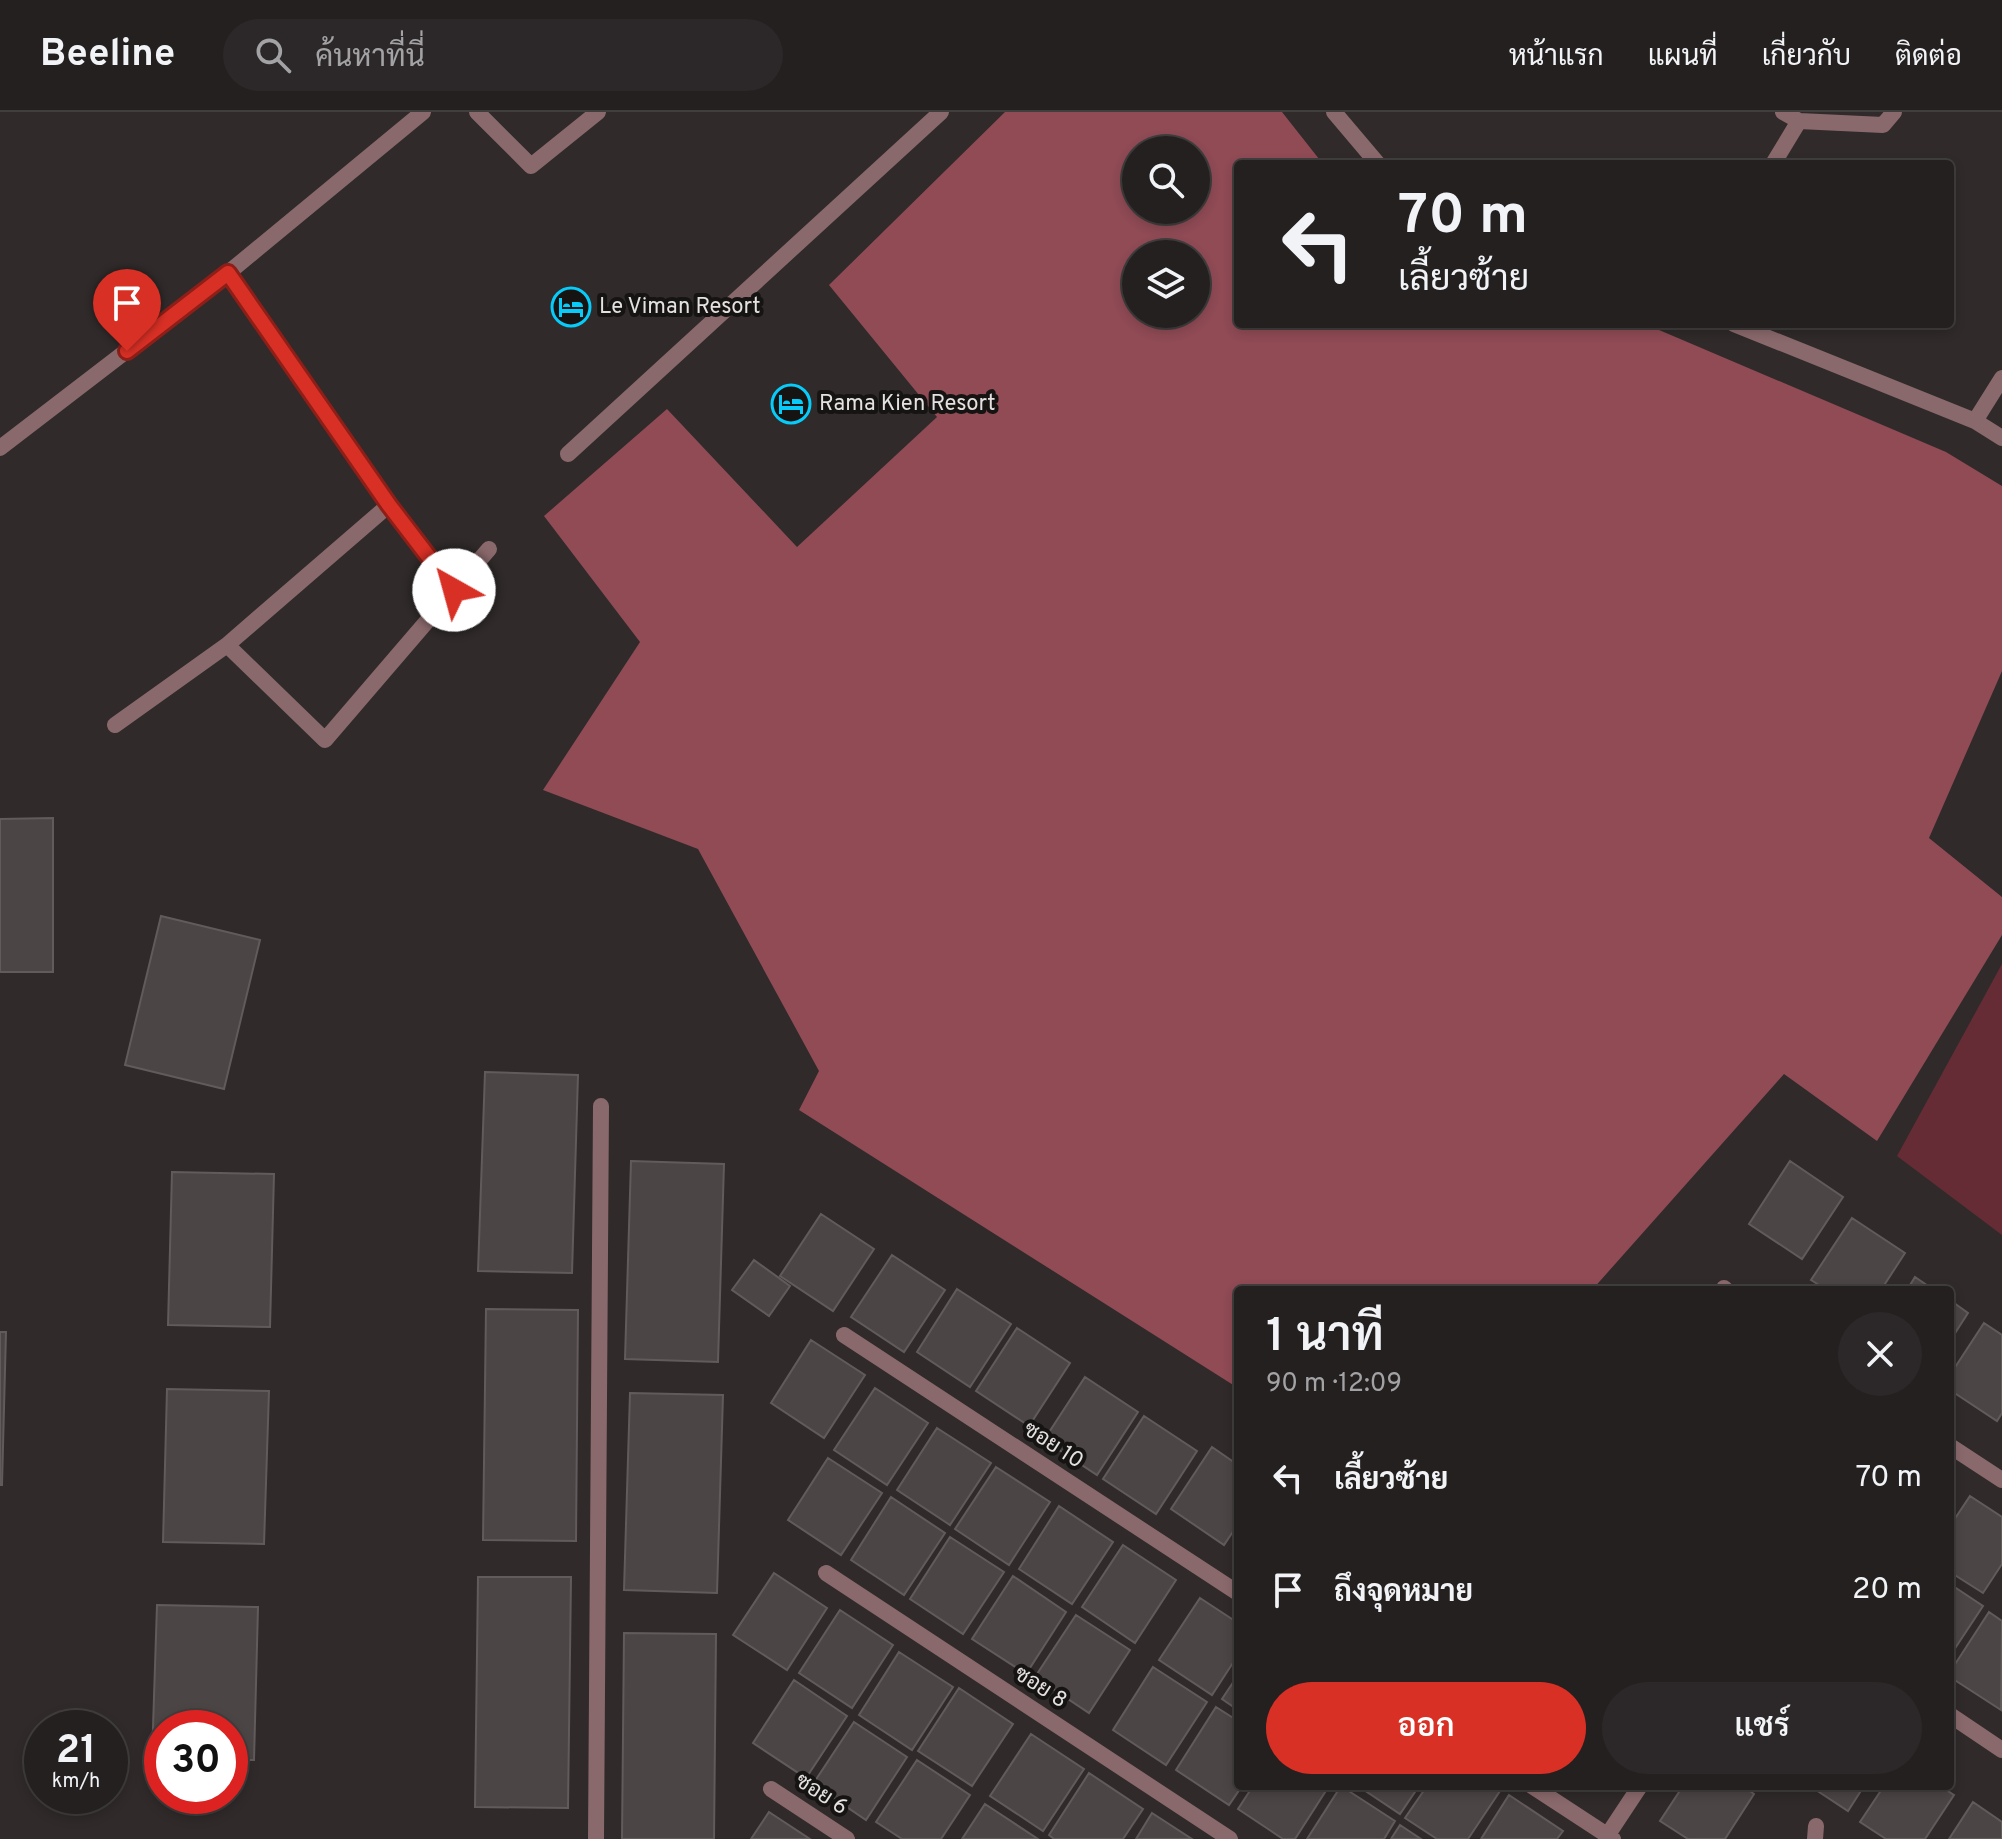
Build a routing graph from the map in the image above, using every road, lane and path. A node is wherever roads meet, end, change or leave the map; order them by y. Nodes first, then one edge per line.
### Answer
1 (423, 112) edge
2 (477, 112) edge
3 (598, 112) edge
4 (941, 112) edge
5 (1334, 112) edge
6 (1783, 112) edge
7 (1894, 112) edge
8 (1799, 121) junction
9 (1375, 160) edge
10 (1775, 160) edge
11 (228, 273) junction
12 (1744, 328) edge
13 (2002, 378) edge
14 (1975, 421) junction
15 (2002, 438) edge
16 (0, 448) edge
17 (568, 454) dead end
18 (389, 505) junction
19 (489, 549) dead end
20 (454, 590) junction
21 (227, 645) junction
22 (115, 725) dead end
23 (601, 1106) dead end
24 (844, 1335) dead end
25 (1954, 1449) edge
26 (2002, 1480) edge
27 (826, 1573) dead end
28 (1234, 1590) edge
29 (1954, 1718) edge
30 (2002, 1750) edge
31 (771, 1789) dead end
32 (1538, 1790) edge
33 (1638, 1790) edge
34 (1609, 1838) edge
35 (596, 1839) edge
36 (847, 1839) edge
37 (1230, 1839) edge

1 - 11 street
2 - 3 street
4 - 17 street
5 - 9 street
6 - 8 street
7 - 8 street
8 - 10 street
11 - 16 street
11 - 18 street
12 - 14 street
13 - 14 street
14 - 15 street
18 - 20 street
18 - 21 street
19 - 20 street
20 - 21 street
21 - 22 street
23 - 35 street
24 - 28 street, ซอย 10
25 - 26 street
27 - 37 street, ซอย 8
29 - 30 street
31 - 36 street, ซอย 6
32 - 34 street
33 - 34 street

